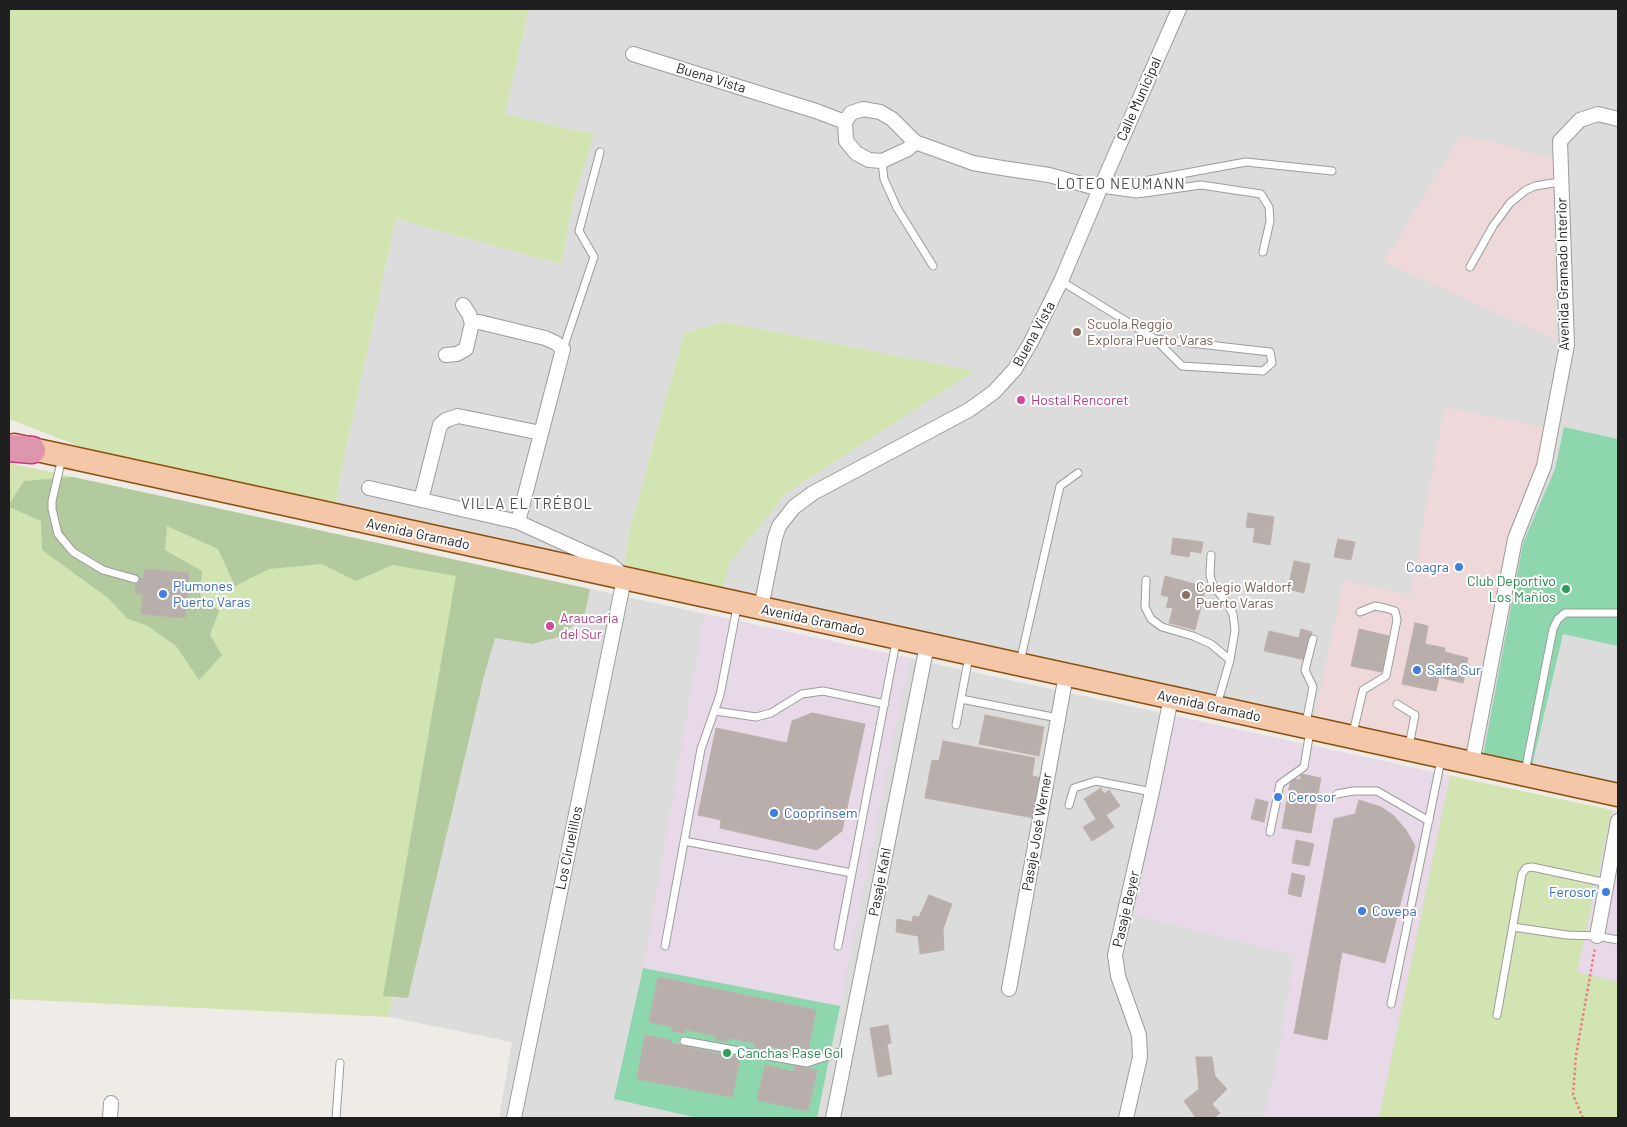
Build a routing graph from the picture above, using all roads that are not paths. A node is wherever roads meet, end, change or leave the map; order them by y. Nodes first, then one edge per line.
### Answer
1 (1179, 9) edge
2 (633, 54) dead end
3 (1618, 118) edge
4 (845, 122) junction
5 (915, 142) junction
6 (600, 152) dead end
7 (882, 161) junction
8 (1332, 171) dead end
9 (1562, 183) junction
10 (1100, 189) junction
11 (1263, 252) dead end
12 (933, 266) dead end
13 (1470, 266) dead end
14 (1062, 281) junction
15 (463, 305) dead end
16 (472, 323) junction
17 (1155, 339) junction
18 (564, 349) junction
19 (446, 355) dead end
20 (541, 433) junction
21 (17, 447) edge
22 (62, 456) junction
23 (1078, 473) dead end
24 (370, 488) dead end
25 (422, 500) junction
26 (518, 522) junction
27 (1211, 555) dead end
28 (135, 579) dead end
29 (624, 579) junction
30 (1146, 580) dead end
31 (738, 604) junction
32 (761, 608) junction
33 (1360, 612) dead end
34 (1618, 613) edge
35 (896, 638) junction
36 (1313, 640) dead end
37 (927, 645) junction
38 (970, 654) junction
39 (1230, 660) junction
40 (1019, 665) junction
41 (1066, 675) junction
42 (1170, 698) junction
43 (961, 699) junction
44 (885, 704) junction
45 (1397, 704) dead end
46 (1216, 708) junction
47 (715, 711) junction
48 (1058, 718) junction
49 (956, 725) dead end
50 (1308, 728) junction
51 (1352, 737) junction
52 (1408, 750) junction
53 (1442, 757) junction
54 (1472, 764) junction
55 (1525, 775) junction
56 (1152, 792) junction
57 (1337, 794) dead end
58 (1618, 795) edge
59 (1069, 805) dead end
60 (1429, 821) junction
61 (1618, 821) edge
62 (1270, 832) dead end
63 (684, 841) junction
64 (852, 874) junction
65 (1607, 883) junction
66 (1513, 928) junction
67 (1597, 936) junction
68 (1618, 940) edge
69 (665, 946) dead end
70 (838, 946) dead end
71 (1009, 988) dead end
72 (1392, 1004) dead end
73 (1497, 1015) dead end
74 (684, 1041) dead end
75 (846, 1050) junction
76 (340, 1063) dead end
77 (111, 1103) dead end
78 (110, 1118) edge
79 (336, 1118) edge
80 (514, 1118) edge
81 (833, 1118) edge
82 (1126, 1118) edge

1 - 10 street, Calle Municipal
2 - 4 street, Buena Vista
3 - 9 street, Avenida Gramado Interior
4 - 5 street
4 - 7 street
5 - 7 street
5 - 10 street
6 - 18 lane
7 - 12 lane
8 - 10 lane
9 - 13 lane
9 - 54 street, Avenida Gramado Interior
10 - 11 lane
10 - 14 street, Buena Vista
14 - 17 lane
14 - 32 street, Buena Vista
15 - 16 street
16 - 18 street
16 - 19 street
17 - 17 lane
18 - 20 street
20 - 25 street
20 - 26 street
21 - 22 main road, Avenida Gramado
22 - 28 lane
22 - 29 main road, Avenida Gramado
23 - 40 lane
24 - 25 street
25 - 26 street
26 - 29 street
27 - 39 lane
29 - 31 main road, Avenida Gramado
29 - 80 street, Los Ciruelillos
30 - 39 lane
31 - 32 main road, Avenida Gramado
31 - 47 lane
32 - 35 main road, Avenida Gramado
33 - 51 lane
34 - 55 lane
35 - 37 main road, Avenida Gramado
35 - 44 lane
36 - 50 lane
37 - 38 main road, Avenida Gramado
37 - 75 street, Pasaje Kahl
38 - 40 main road, Avenida Gramado
38 - 43 lane
39 - 46 lane
40 - 41 main road, Avenida Gramado
41 - 42 main road, Avenida Gramado
41 - 48 street, Pasaje José Werner
42 - 46 main road, Avenida Gramado
42 - 56 street, Pasaje Beyer
43 - 48 lane
43 - 49 lane
44 - 47 lane
44 - 64 lane
45 - 52 lane
46 - 50 main road, Avenida Gramado
47 - 63 lane
48 - 71 street, Pasaje José Werner
50 - 51 main road, Avenida Gramado
50 - 62 lane
51 - 52 main road, Avenida Gramado
52 - 53 main road, Avenida Gramado
53 - 54 main road, Avenida Gramado
53 - 60 lane
54 - 55 main road, Avenida Gramado
55 - 58 main road, Avenida Gramado
56 - 59 lane
56 - 82 street, Pasaje Beyer
57 - 60 lane
60 - 72 lane
61 - 65 street
63 - 64 lane
63 - 69 lane
64 - 70 lane
65 - 66 lane
65 - 67 street
66 - 67 lane
66 - 73 lane
67 - 68 lane
74 - 75 lane
75 - 81 street, Pasaje Kahl
76 - 79 lane
77 - 78 street

